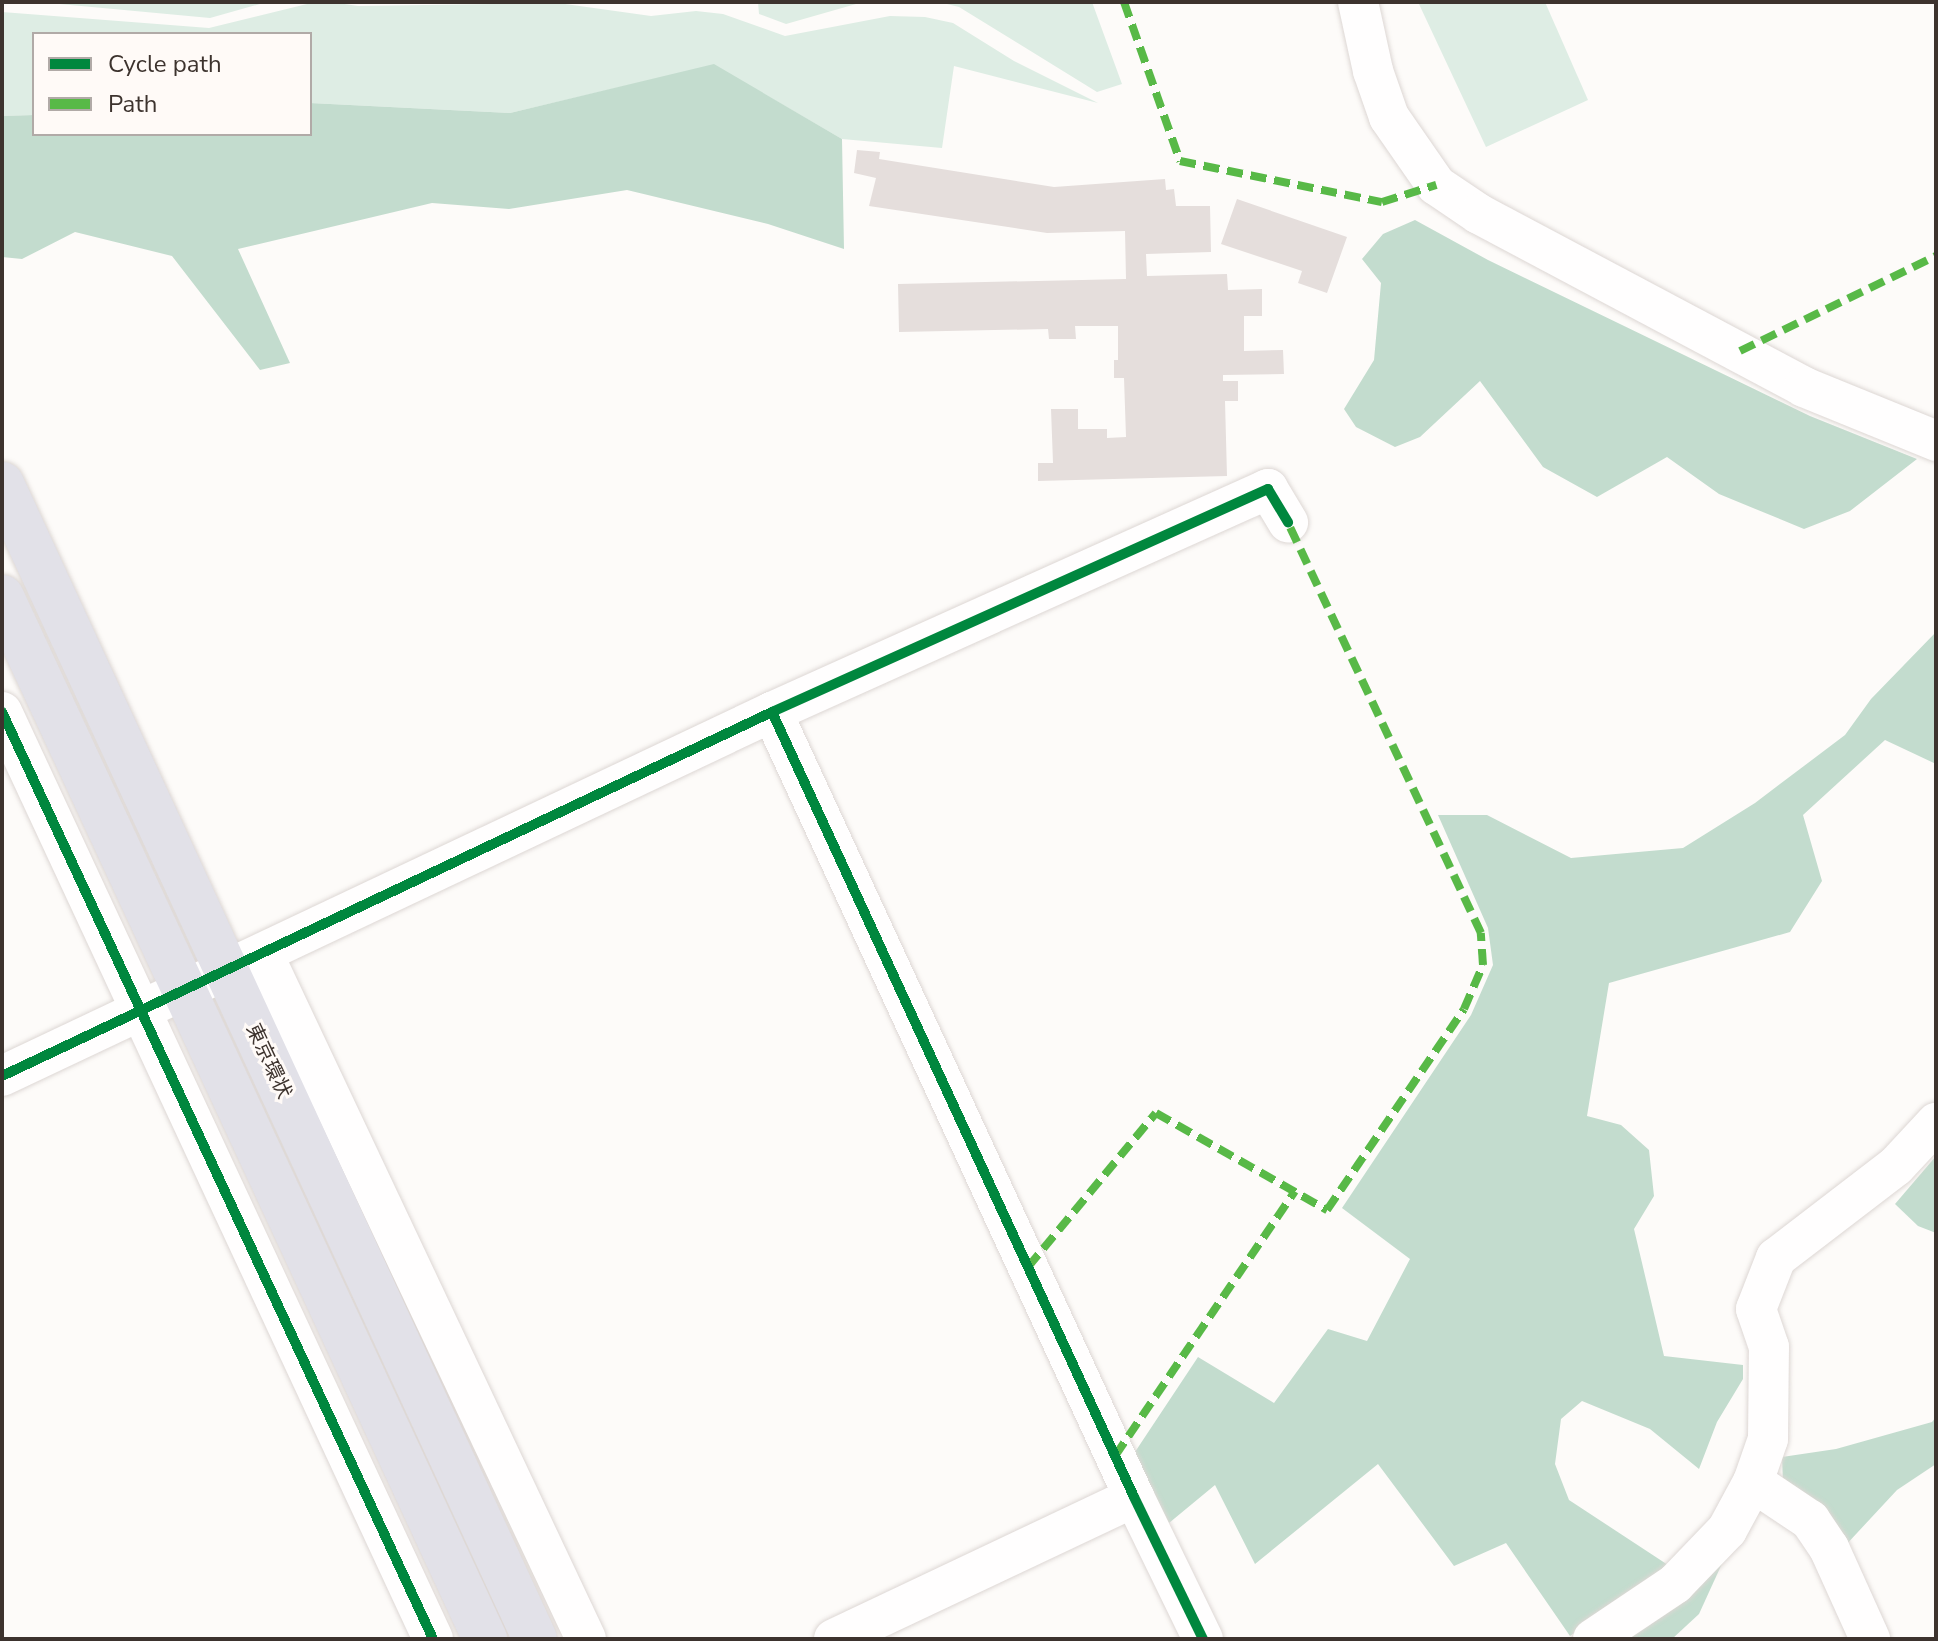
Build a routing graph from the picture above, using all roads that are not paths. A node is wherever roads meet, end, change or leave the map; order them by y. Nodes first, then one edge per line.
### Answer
1 (1358, 2) edge
2 (1936, 441) edge
3 (2, 484) edge
4 (1288, 522) dead end
5 (2, 597) edge
6 (2, 712) edge
7 (772, 712) junction
8 (245, 962) junction
9 (185, 992) junction
10 (140, 1012) junction
11 (2, 1076) edge
12 (1936, 1123) edge
13 (1753, 1482) junction
14 (1134, 1497) junction
15 (433, 1639) edge
16 (485, 1639) edge
17 (535, 1639) edge
18 (586, 1639) edge
19 (834, 1639) edge
20 (1203, 1639) edge
21 (1593, 1639) edge
22 (1870, 1639) edge

1 - 2 street
3 - 8 highway, 東京環状
4 - 7 street
5 - 9 highway
6 - 10 street
7 - 8 street
7 - 14 street
8 - 9 street
8 - 17 highway, 東京環状
8 - 18 street
9 - 10 street
9 - 16 highway
10 - 11 street
10 - 15 street
12 - 13 street
13 - 21 street
13 - 22 street
14 - 19 street
14 - 20 street

